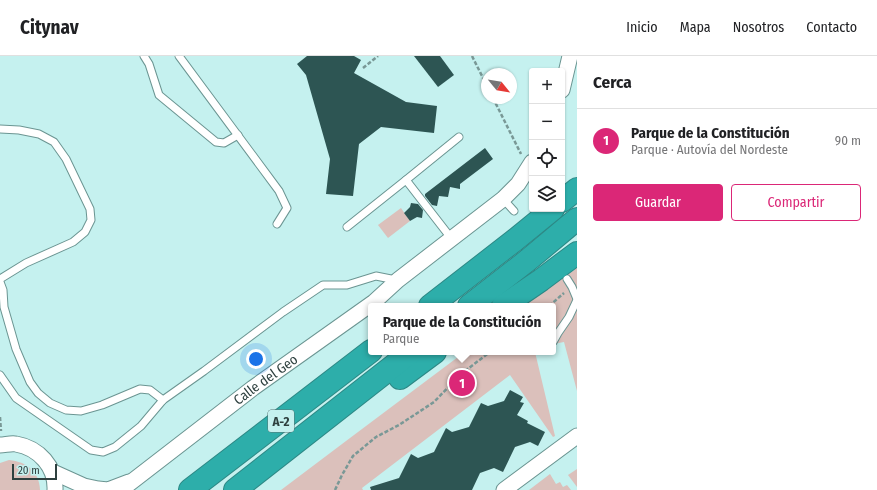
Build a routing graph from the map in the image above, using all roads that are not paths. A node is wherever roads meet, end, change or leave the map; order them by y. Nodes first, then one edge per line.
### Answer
1 (144, 56) edge
2 (179, 56) edge
3 (570, 56) edge
4 (565, 77) edge
5 (0, 129) edge
6 (238, 135) junction
7 (459, 137) dead end
8 (529, 167) edge
9 (406, 180) junction
10 (577, 189) edge
11 (503, 199) junction
12 (565, 199) edge
13 (514, 211) dead end
14 (549, 212) edge
15 (577, 220) edge
16 (277, 224) dead end
17 (347, 227) dead end
18 (451, 238) junction
19 (577, 253) edge
20 (567, 279) dead end
21 (398, 280) junction
22 (0, 281) edge
23 (577, 300) edge
24 (373, 303) edge
25 (434, 303) edge
26 (473, 303) edge
27 (507, 303) edge
28 (368, 306) edge
29 (556, 337) edge
30 (368, 353) edge
31 (407, 355) edge
32 (431, 355) edge
33 (0, 375) edge
34 (163, 400) junction
35 (577, 436) edge
36 (1, 438) edge
37 (291, 447) junction
38 (53, 472) junction
39 (134, 480) junction
40 (56, 490) edge
41 (121, 490) edge
42 (190, 490) edge
43 (235, 490) edge
44 (504, 490) edge

1 - 6 lane
2 - 6 lane
3 - 4 street
5 - 22 lane
6 - 16 lane
7 - 9 lane
8 - 11 street, Calle del Geo
9 - 17 lane
9 - 18 lane
10 - 12 highway
11 - 13 lane
11 - 18 street, Calle del Geo
14 - 25 highway
15 - 26 highway
18 - 21 street, Calle del Geo
19 - 27 highway
20 - 23 lane
21 - 24 street, Calle del Geo
21 - 34 lane
22 - 34 lane
23 - 29 lane
28 - 39 street, Calle del Geo
30 - 42 highway, A-2
31 - 37 highway, A-2
32 - 37 highway
33 - 34 lane
35 - 44 street
36 - 38 street
37 - 43 highway, A-2
38 - 39 street, Calle del Geo
38 - 40 street
39 - 41 street, Calle del Geo

